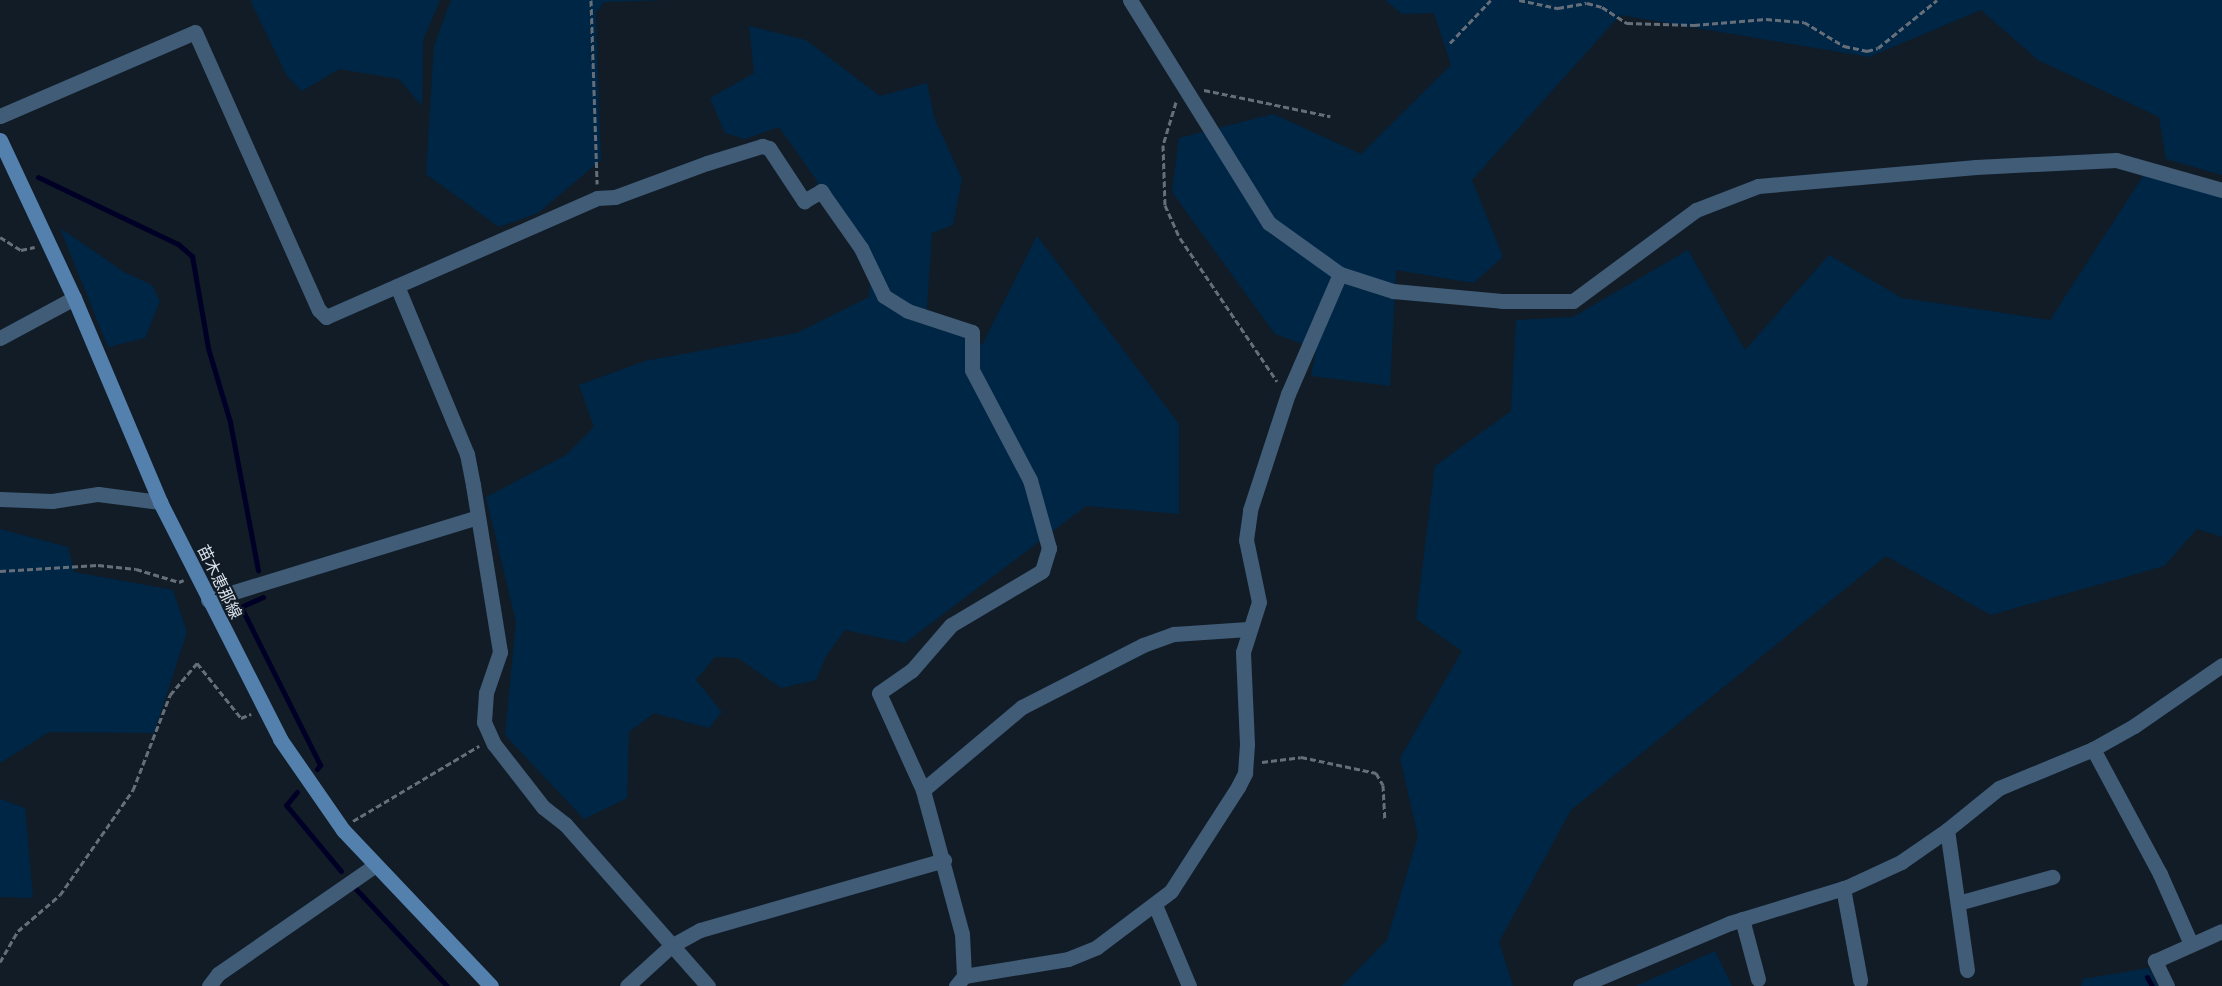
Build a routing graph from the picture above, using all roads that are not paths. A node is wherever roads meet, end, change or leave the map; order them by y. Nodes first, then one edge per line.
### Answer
1 (1130, 0) edge
2 (0, 117) edge
3 (0, 140) edge
4 (2222, 190) edge
5 (1340, 274) junction
6 (397, 286) junction
7 (74, 298) junction
8 (0, 338) edge
9 (0, 499) edge
10 (160, 502) junction
11 (477, 517) junction
12 (208, 600) junction
13 (1248, 629) junction
14 (2222, 665) edge
15 (2093, 749) junction
16 (923, 790) junction
17 (1947, 830) junction
18 (944, 860) junction
19 (374, 866) junction
20 (2052, 877) dead end
21 (1843, 888) junction
22 (1958, 903) junction
23 (1155, 905) junction
24 (1742, 919) junction
25 (2222, 931) edge
26 (2191, 944) junction
27 (671, 946) junction
28 (1967, 970) dead end
29 (1758, 979) dead end
30 (1860, 980) dead end
31 (960, 981) edge
32 (208, 986) edge
33 (491, 986) edge
34 (627, 986) edge
35 (708, 986) edge
36 (1189, 986) edge
37 (1580, 986) edge
38 (2167, 986) edge

1 - 5 street
2 - 6 street
3 - 7 main road, 苗木恵那線
4 - 5 street
5 - 13 street
6 - 11 street
6 - 16 street
7 - 8 street
7 - 10 main road, 苗木恵那線
9 - 10 street
10 - 12 main road, 苗木恵那線
11 - 12 street
11 - 27 street
12 - 19 main road, 苗木恵那線
13 - 16 street
13 - 23 street
14 - 15 street
15 - 17 street
15 - 26 street
16 - 18 street
17 - 21 street
17 - 22 street
18 - 27 street
18 - 31 street
19 - 32 street
19 - 33 main road, 苗木恵那線
20 - 22 street
21 - 24 street
21 - 30 street
22 - 28 street
23 - 31 street
23 - 36 street
24 - 29 street
24 - 37 street
25 - 26 street
26 - 38 street
27 - 34 street
27 - 35 street

